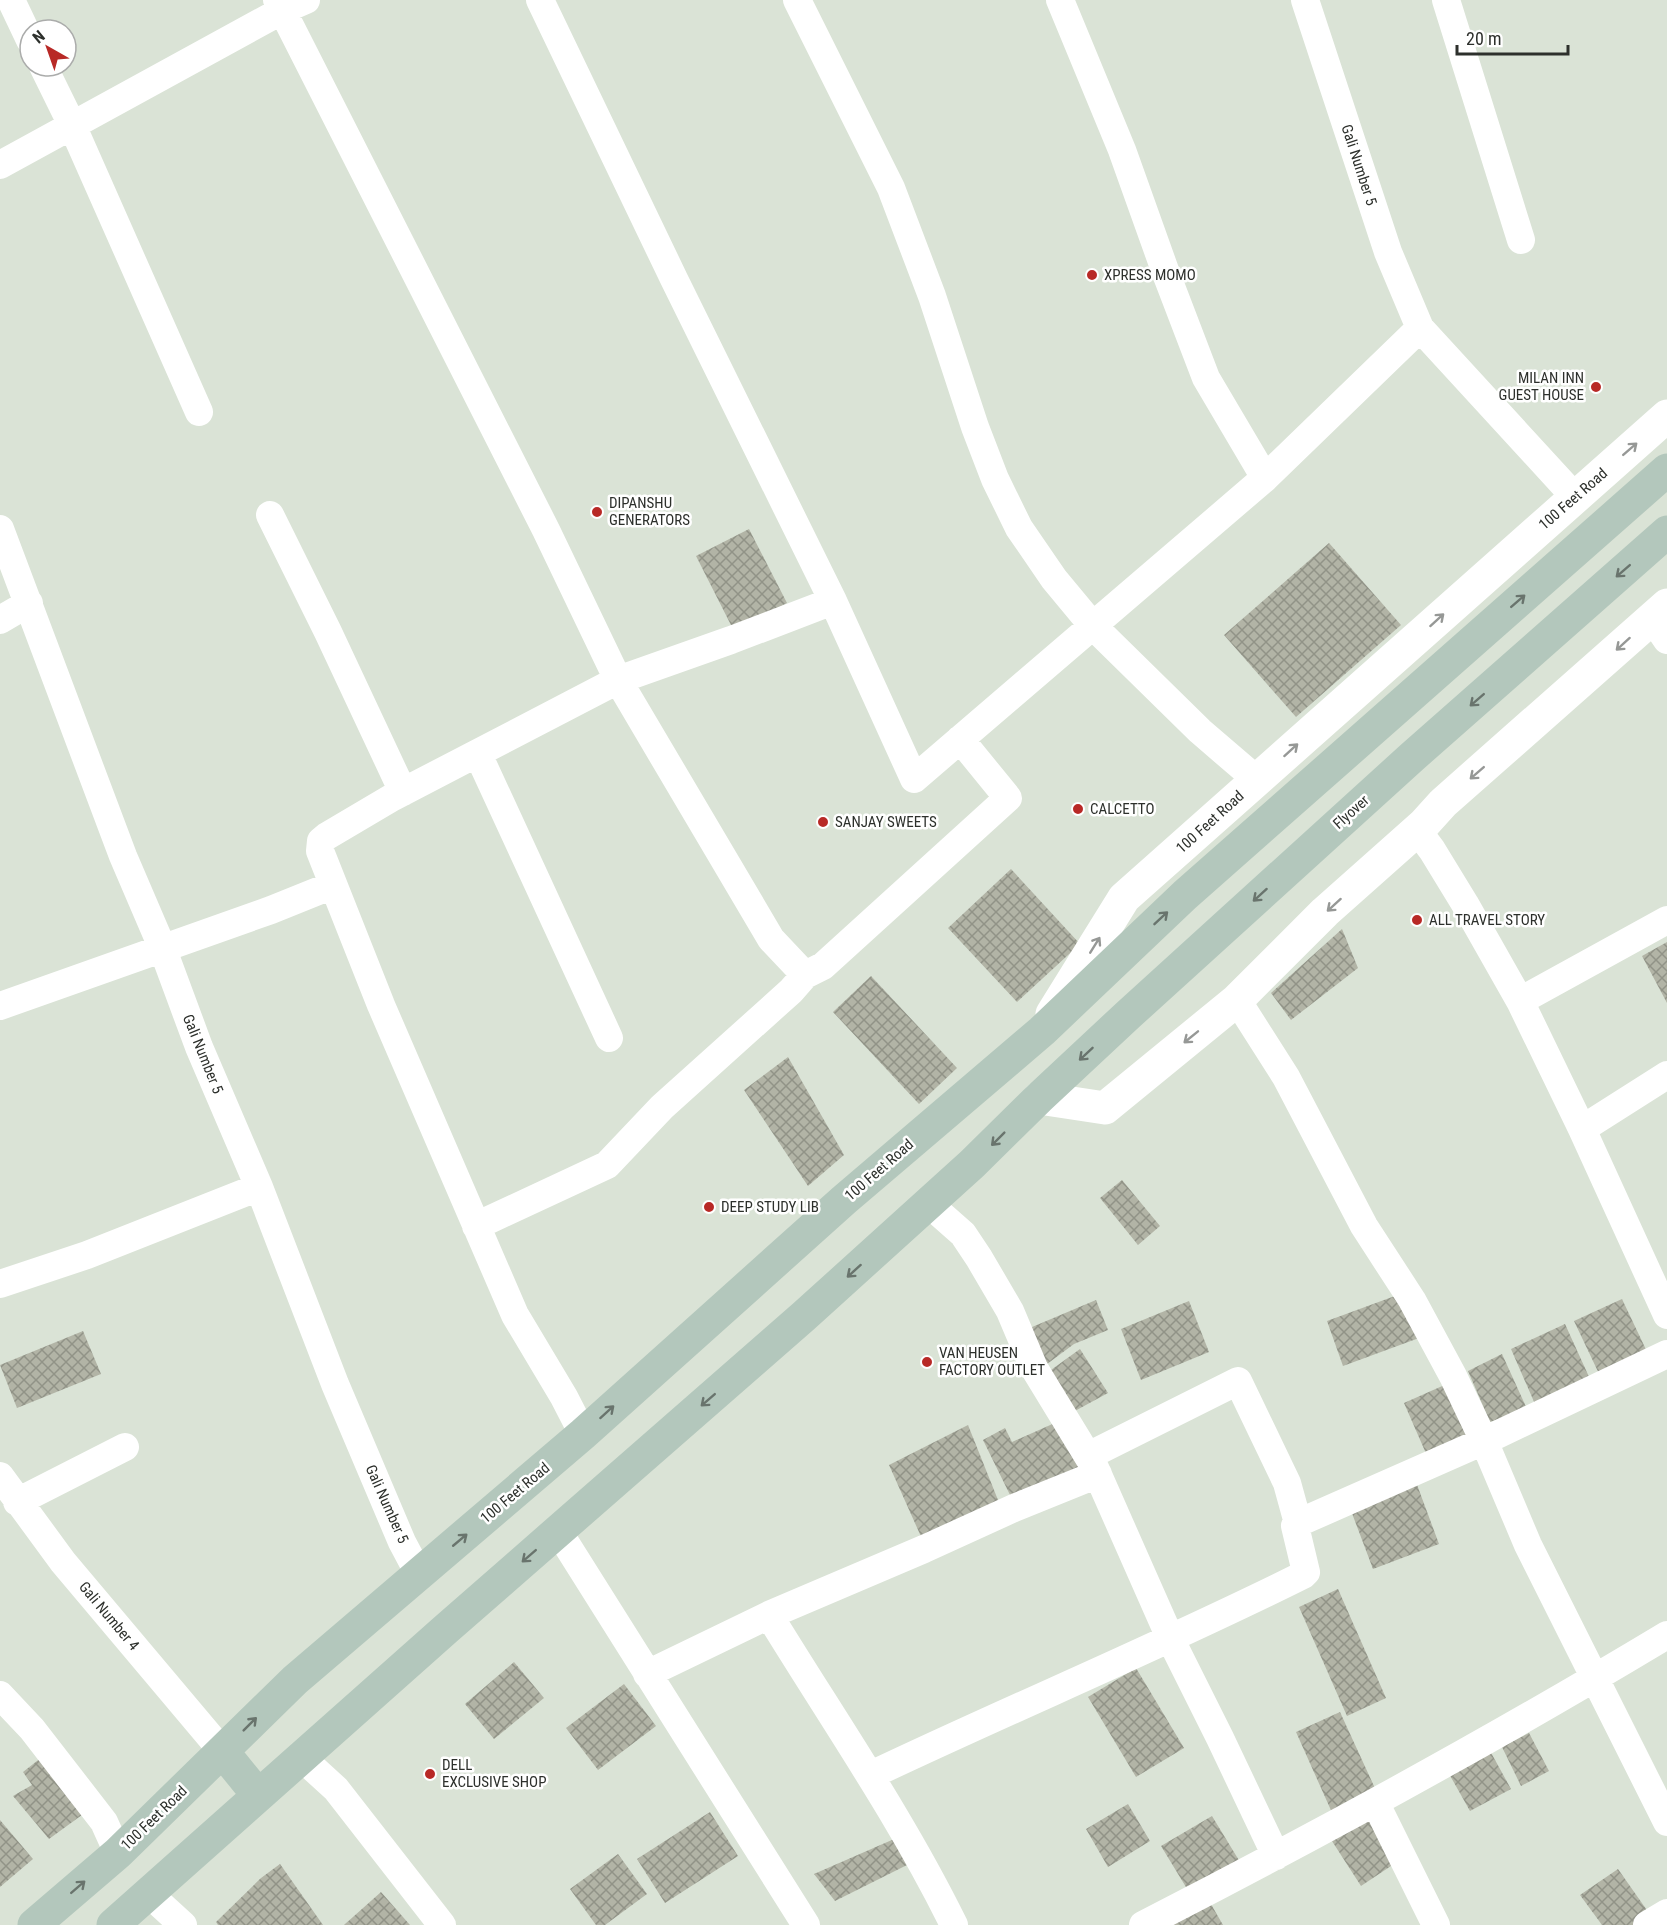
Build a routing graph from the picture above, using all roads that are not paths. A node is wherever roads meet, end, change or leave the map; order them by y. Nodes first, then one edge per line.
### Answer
1 (11, 0) edge
2 (540, 0) edge
3 (797, 0) edge
4 (1060, 0) edge
5 (1305, 0) edge
6 (1446, 0) edge
7 (289, 3) edge
8 (20, 18) edge
9 (49, 78) edge
10 (72, 125) junction
11 (0, 165) edge
12 (1521, 240) dead end
13 (1420, 328) junction
14 (199, 412) dead end
15 (1667, 416) edge
16 (1667, 470) edge
17 (1265, 478) junction
18 (1575, 497) junction
19 (270, 515) dead end
20 (0, 529) edge
21 (1667, 532) edge
22 (833, 601) junction
23 (29, 603) junction
24 (0, 620) edge
25 (1662, 621) edge
26 (1093, 626) junction
27 (618, 680) junction
28 (960, 740) junction
29 (477, 754) junction
30 (1257, 780) junction
31 (403, 792) junction
32 (1417, 830) junction
33 (333, 885) junction
34 (1667, 921) edge
35 (162, 947) junction
36 (805, 975) junction
37 (1237, 1000) junction
38 (1520, 1001) junction
39 (0, 1006) edge
40 (1042, 1031) junction
41 (609, 1038) dead end
42 (1667, 1075) edge
43 (1039, 1098) junction
44 (1582, 1129) junction
45 (259, 1187) junction
46 (929, 1204) junction
47 (477, 1226) junction
48 (0, 1284) edge
49 (1667, 1315) edge
50 (1667, 1354) edge
51 (583, 1434) junction
52 (1484, 1441) junction
53 (125, 1447) dead end
54 (1093, 1465) junction
55 (0, 1476) edge
56 (17, 1502) junction
57 (1298, 1523) junction
58 (558, 1531) junction
59 (419, 1574) junction
60 (769, 1615) junction
61 (1667, 1635) edge
62 (1171, 1640) junction
63 (647, 1674) junction
64 (1595, 1679) junction
65 (0, 1695) edge
66 (223, 1752) junction
67 (301, 1757) junction
68 (871, 1775) junction
69 (258, 1795) junction
70 (1375, 1802) junction
71 (1667, 1822) edge
72 (118, 1853) junction
73 (1276, 1856) junction
74 (148, 1893) junction
75 (1667, 1913) edge
76 (34, 1925) edge
77 (113, 1925) edge
78 (183, 1925) edge
79 (442, 1925) edge
80 (806, 1925) edge
81 (954, 1925) edge
82 (1143, 1925) edge
83 (1436, 1925) edge
84 (1647, 1925) edge

1 - 8 street
2 - 22 street
3 - 26 street
4 - 17 street
5 - 13 street, Gali Number 5
6 - 12 street
7 - 10 street
7 - 27 street
9 - 10 street
10 - 11 street
10 - 14 street
13 - 17 street
13 - 18 street, Gali Number 5
18 -> 15 street, 100 Feet Road
40 -> 16 main road
17 - 26 street
30 -> 18 street, 100 Feet Road
19 - 31 street
20 - 23 street, Gali Number 5
21 -> 43 main road, Flyover
22 - 27 street
22 - 28 street
23 - 24 street
23 - 35 street, Gali Number 5
25 -> 32 street
26 - 28 street
26 - 30 street
27 - 29 street
27 - 36 street
28 - 36 street
29 - 31 street
29 - 41 street
40 -> 30 street, 100 Feet Road
31 - 33 street
32 -> 37 street
32 - 38 street
33 - 35 street
33 - 47 street
34 - 38 street
35 - 39 street
35 - 45 street, Gali Number 5
36 - 47 street
37 -> 43 street
37 - 52 street
38 - 44 street
51 -> 40 main road, 100 Feet Road
42 - 44 street
43 -> 46 main road
44 - 49 street
45 - 48 street
45 - 59 street, Gali Number 5
46 - 54 street
46 -> 58 main road
47 - 51 street
50 - 52 street
59 -> 51 main road, 100 Feet Road
52 - 57 street
52 - 64 street
53 - 56 street
54 - 57 street
54 - 60 street
54 - 62 street
55 - 56 street, Gali Number 4
56 - 66 street, Gali Number 4
57 - 62 street
58 - 63 street
58 -> 67 main road
66 -> 59 main road, 100 Feet Road
60 - 63 street
60 - 68 street
61 - 64 street
62 - 68 street
62 - 73 street
63 - 80 street
64 - 70 street
64 - 71 street
65 - 72 street
66 - 69 main road
66 - 72 main road, 100 Feet Road
67 - 69 main road
67 - 79 street
68 - 81 street
69 - 74 main road
70 - 73 street
70 - 83 street
76 -> 72 main road, 100 Feet Road
73 - 82 street
74 - 77 main road
74 - 78 street
75 - 84 street

